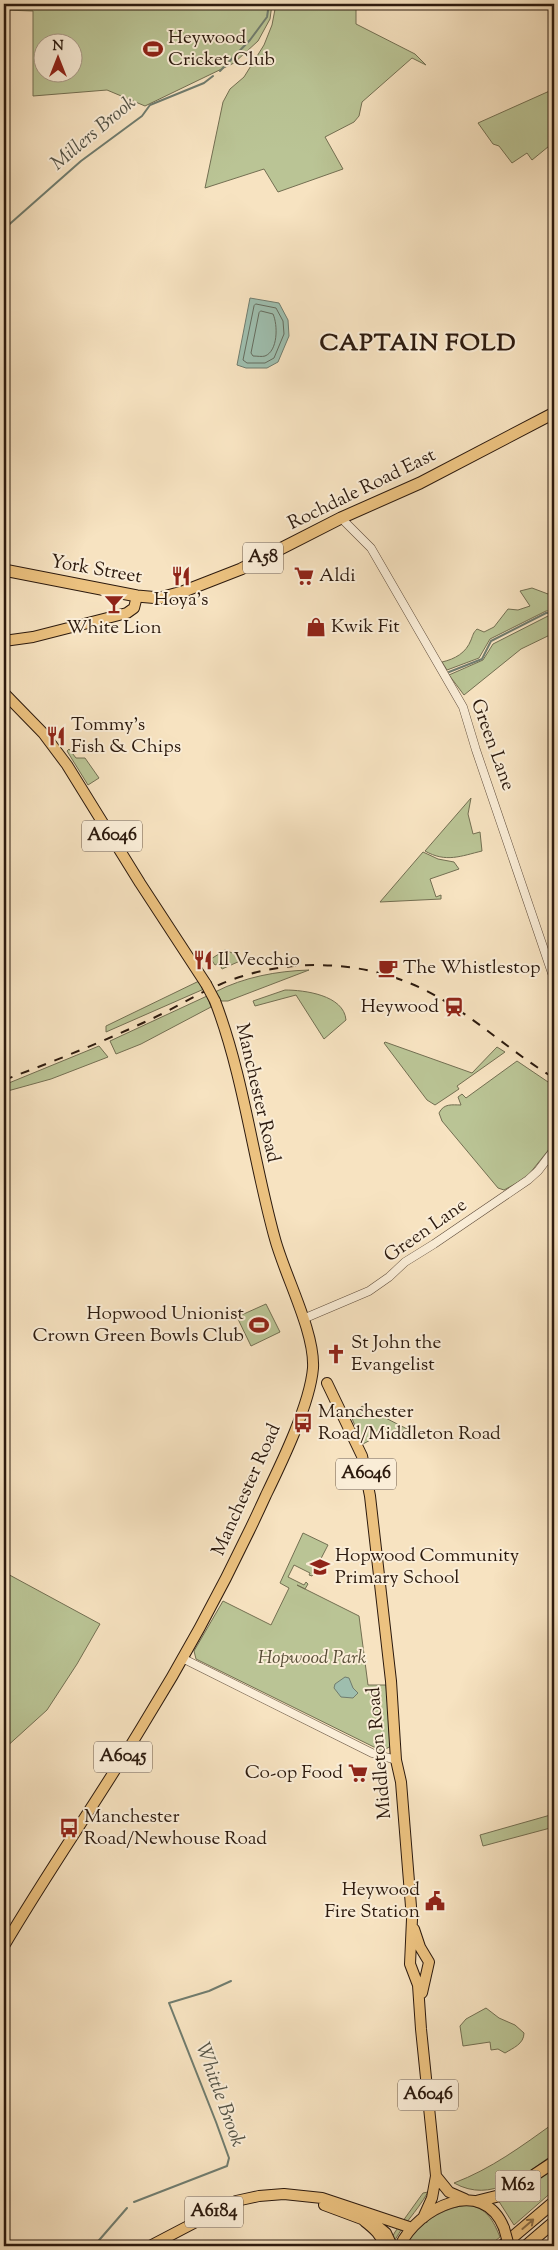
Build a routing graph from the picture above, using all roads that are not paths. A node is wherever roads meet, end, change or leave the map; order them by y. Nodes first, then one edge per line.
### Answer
1 (554, 413) edge
2 (341, 518) junction
3 (4, 570) edge
4 (182, 592) joint
5 (137, 596) junction
6 (4, 642) edge
7 (4, 693) edge
8 (554, 978) edge
9 (554, 1150) edge
10 (303, 1319) junction
11 (312, 1370) joint
12 (327, 1383) dead end
13 (182, 1658) junction
14 (396, 1760) junction
15 (412, 1919) junction
16 (4, 1946) edge
17 (424, 1954) junction
18 (411, 1958) junction
19 (427, 1968) junction
20 (413, 1970) junction
21 (420, 2003) junction
22 (554, 2162) edge
23 (436, 2176) junction
24 (284, 2194) junction
25 (465, 2199) junction
26 (478, 2201) junction
27 (554, 2202) edge
28 (423, 2218) junction
29 (366, 2220) junction
30 (554, 2222) edge
31 (412, 2228) junction
32 (150, 2246) edge
33 (385, 2246) edge
34 (392, 2246) edge
35 (400, 2246) edge
36 (502, 2246) edge
37 (509, 2246) edge
38 (526, 2246) edge

1 - 2 highway, Rochdale Road East / A58
2 - 4 highway, Rochdale Road East / A58
2 - 8 street, Green Lane
3 - 5 highway, York Street / A58
4 - 5 highway, York Street / A58
5 - 6 main road
7 - 10 main road, Manchester Road / A6046, bridge
9 - 10 street, Green Lane
10 - 11 main road, Manchester Road / A6046
11 - 13 main road, Manchester Road / A6045
12 - 14 main road, Middleton Road / A6046
13 - 14 street
13 - 16 main road, Manchester Road / A6045
14 - 15 main road, Middleton Road / A6046
15 - 17 main road, Middleton Road / A6046
15 - 18 main road, Middleton Road / A6046
17 - 18 main road
17 - 19 main road, A6046
18 - 20 main road, A6046
19 - 20 main road
19 - 21 main road, A6046
20 - 21 main road, A6046
21 - 23 main road, A6046
22 - 26 highway, M62
23 - 25 main road, A6046
23 - 28 main road, A6046
24 - 29 main road
24 - 31 main road, A6184
24 - 32 main road, A6184
25 - 26 main road, A6046
25 - 28 main road, A6046
26 - 37 main road, A6046, bridge
36 -> 27 highway, M62
28 - 31 main road, A6046
29 - 33 highway
29 - 34 main road
30 - 38 highway, M62
31 - 35 main road, A6046

